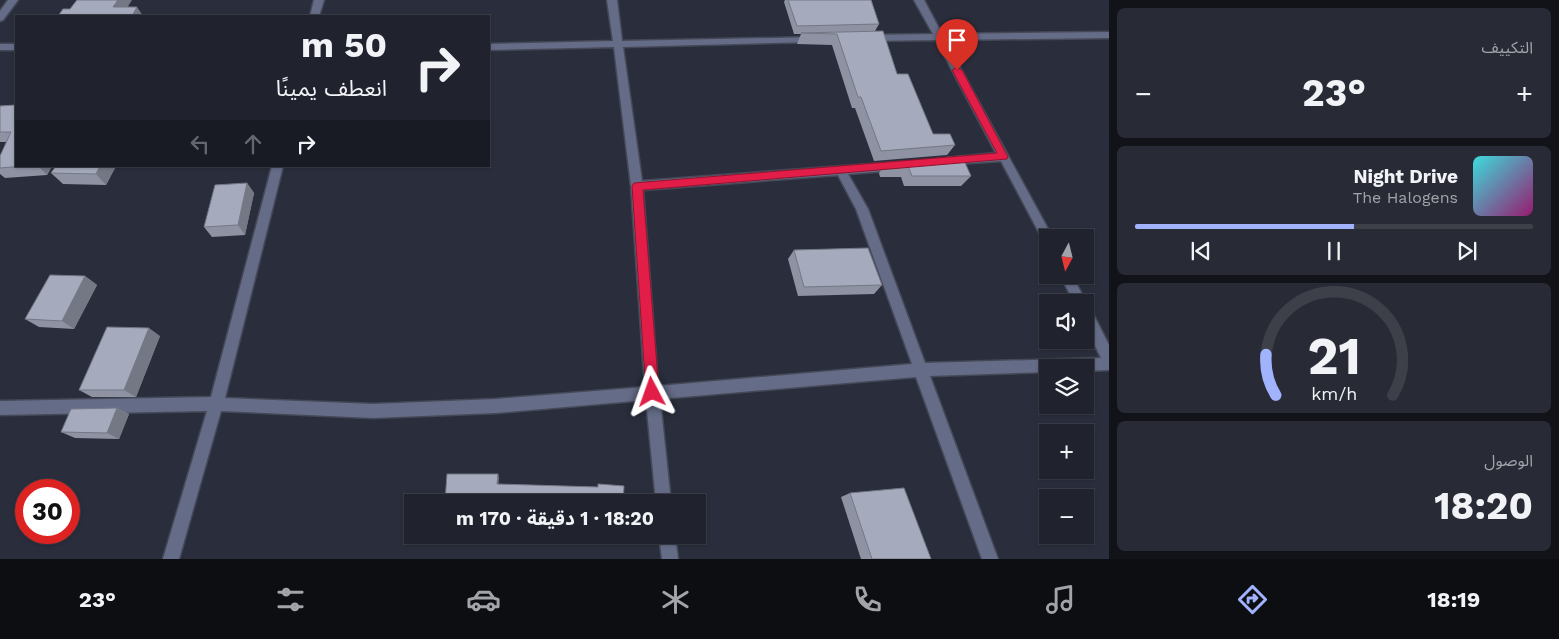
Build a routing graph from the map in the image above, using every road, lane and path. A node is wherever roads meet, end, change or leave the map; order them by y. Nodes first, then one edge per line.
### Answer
1 (12, 0) edge
2 (320, 0) edge
3 (612, 0) edge
4 (919, 0) edge
5 (315, 15) edge
6 (0, 18) edge
7 (1109, 34) edge
8 (938, 36) junction
9 (860, 38) edge
10 (821, 39) edge
11 (618, 43) junction
12 (0, 47) edge
13 (15, 47) edge
14 (490, 47) edge
15 (1003, 157) junction
16 (937, 162) edge
17 (908, 165) edge
18 (278, 167) edge
19 (841, 170) junction
20 (637, 186) junction
21 (1043, 229) edge
22 (1094, 330) edge
23 (1109, 359) edge
24 (1109, 364) edge
25 (920, 370) junction
26 (652, 392) junction
27 (216, 404) junction
28 (0, 408) edge
29 (663, 494) edge
30 (668, 544) edge
31 (172, 559) edge
32 (670, 559) edge
33 (990, 559) edge

1 - 6 street
2 - 5 street
3 - 11 street
4 - 8 street
7 - 8 street
8 - 9 street
8 - 15 street
10 - 11 street
11 - 14 street
11 - 20 street
12 - 13 street
15 - 16 street
15 - 21 street
17 - 19 street
18 - 27 street
19 - 20 street
19 - 25 street
20 - 26 street
22 - 23 street
24 - 25 street
25 - 26 street
25 - 33 street
26 - 27 street
26 - 29 street
27 - 28 street
27 - 31 street
30 - 32 street

